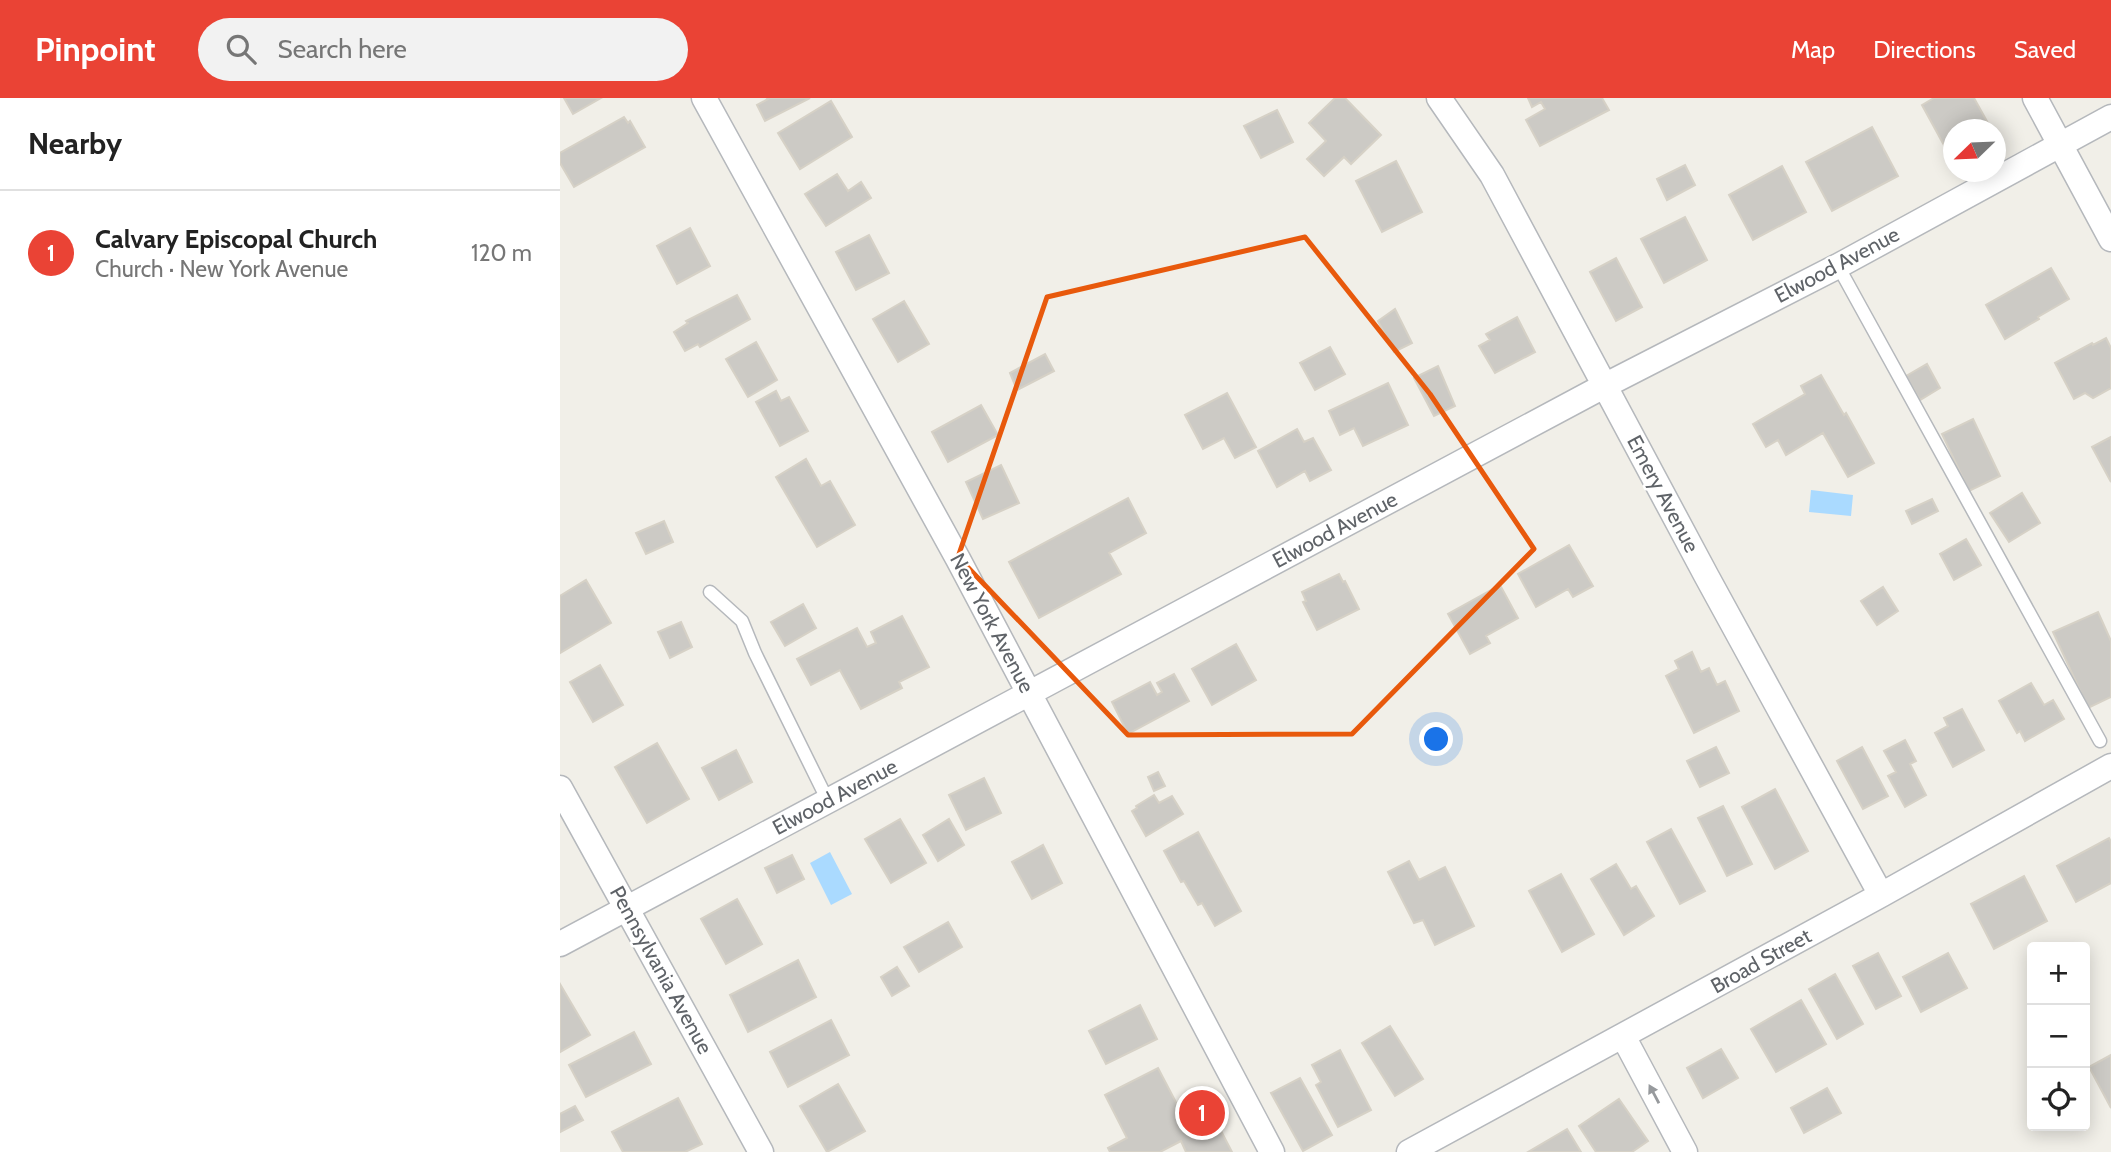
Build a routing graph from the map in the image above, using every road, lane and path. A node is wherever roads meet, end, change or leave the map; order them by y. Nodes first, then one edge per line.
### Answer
1 (704, 98) edge
2 (1439, 98) edge
3 (2035, 98) edge
4 (2111, 117) edge
5 (2060, 145) junction
6 (2111, 240) edge
7 (1838, 266) junction
8 (1604, 386) junction
9 (710, 592) dead end
10 (1030, 694) junction
11 (2101, 741) dead end
12 (2111, 766) edge
13 (560, 788) edge
14 (828, 801) junction
15 (1881, 895) junction
16 (626, 908) junction
17 (560, 944) edge
18 (1623, 1036) junction
19 (761, 1152) edge
20 (1272, 1152) edge
21 (1409, 1152) edge
22 (1685, 1152) edge

1 - 10 street, New York Avenue
2 - 8 street, Emery Avenue
3 - 5 street
4 - 5 street, Elwood Avenue
5 - 6 street
5 - 7 street, Elwood Avenue
7 - 8 street, Elwood Avenue
7 - 11 lane
8 - 10 street, Elwood Avenue
8 - 15 street, Emery Avenue
9 - 14 lane
10 - 14 street, Elwood Avenue
10 - 20 street, New York Avenue
12 - 15 street, Broad Street
13 - 16 street, Pennsylvania Avenue
14 - 16 street, Elwood Avenue
15 - 18 street, Broad Street
16 - 17 street, Elwood Avenue
16 - 19 street, Pennsylvania Avenue
18 - 21 street, Broad Street
22 -> 18 street

